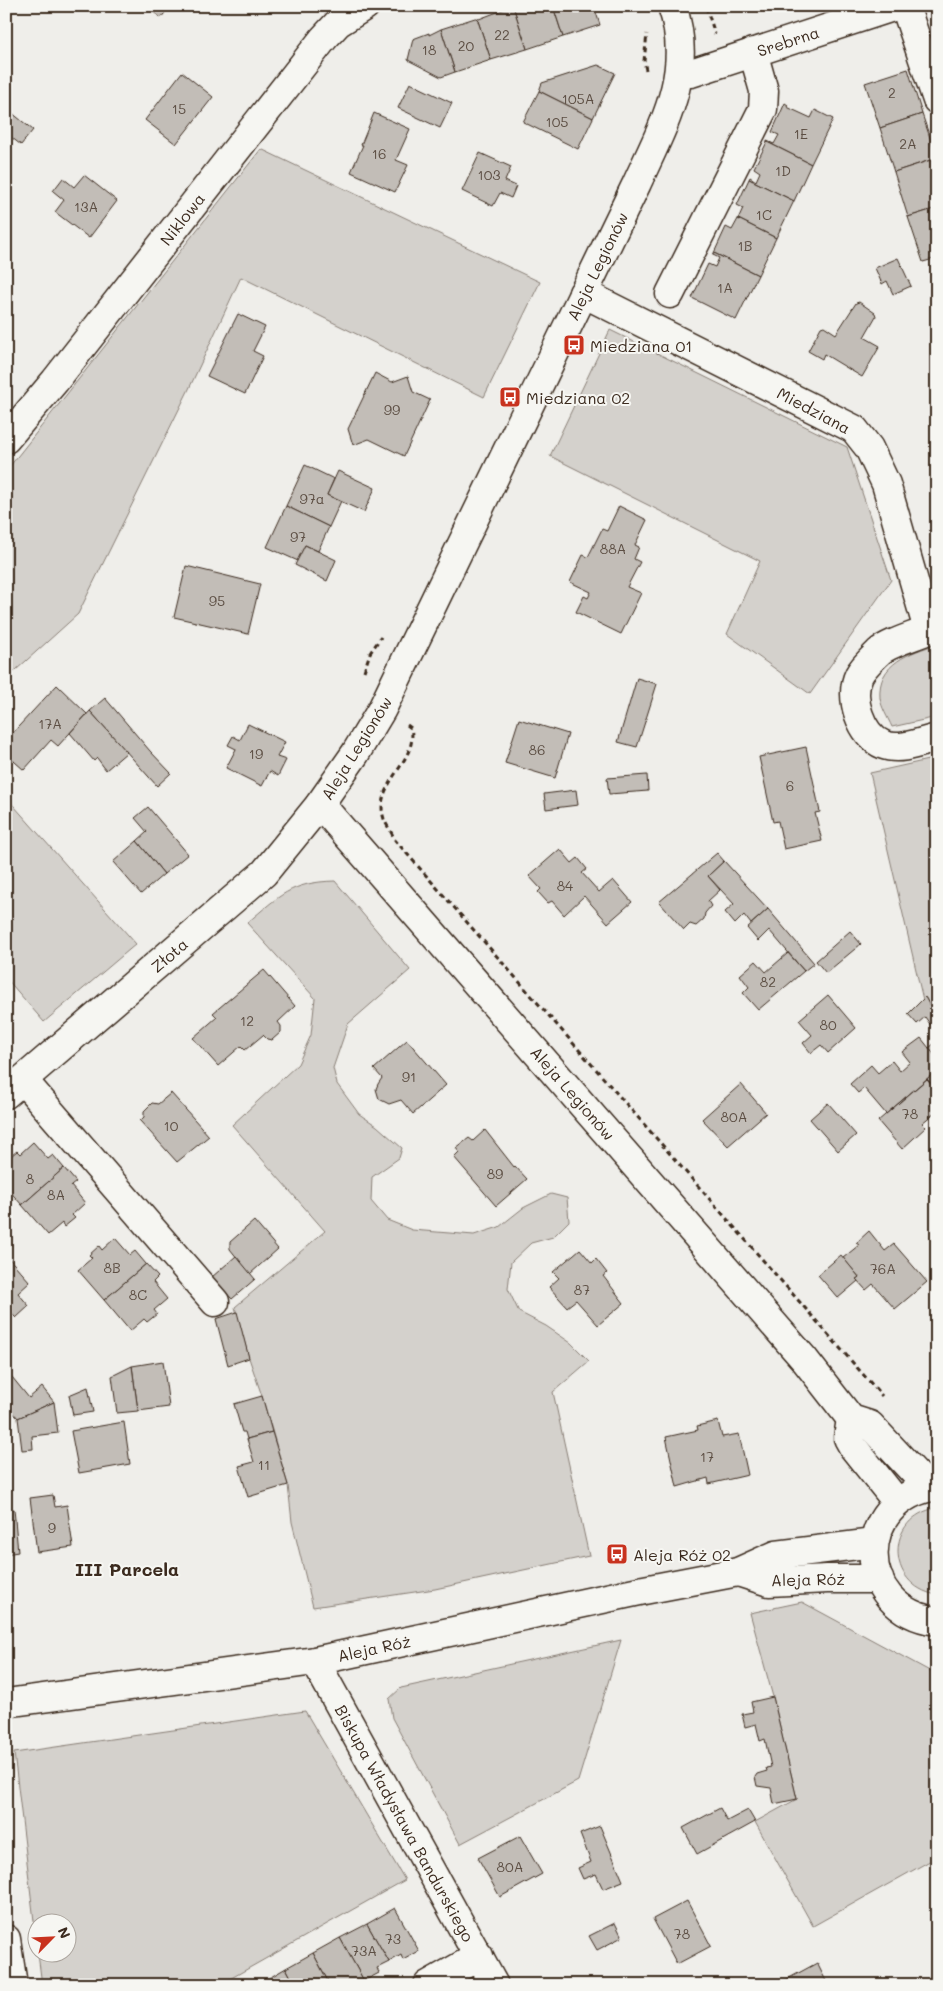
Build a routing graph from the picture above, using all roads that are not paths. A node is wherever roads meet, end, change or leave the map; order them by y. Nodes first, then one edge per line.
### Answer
1 (365, 6) edge
2 (672, 6) edge
3 (896, 6) edge
4 (905, 6) edge
5 (753, 52) junction
6 (680, 73) junction
7 (937, 100) edge
8 (583, 293) junction
9 (670, 294) dead end
10 (6, 439) edge
11 (932, 629) edge
12 (937, 738) edge
13 (320, 804) junction
14 (14, 1087) edge
15 (214, 1302) dead end
16 (851, 1418) junction
17 (932, 1487) edge
18 (897, 1502) junction
19 (874, 1543) junction
20 (738, 1572) junction
21 (879, 1579) junction
22 (937, 1621) edge
23 (315, 1661) junction
24 (6, 1703) edge
25 (6, 1939) edge
26 (479, 1956) junction
27 (13, 1985) edge
28 (428, 1985) edge
29 (494, 1985) edge

1 - 10 street, Niklowa
2 - 6 street, Aleja Legionów
3 - 5 street, Srebrna
4 - 7 street
5 - 6 street, Srebrna
5 - 9 street
6 - 8 street, Aleja Legionów
8 - 11 street, Miedziana
8 - 13 street, Aleja Legionów
11 - 12 street, Miedziana
13 - 14 street, Złota
13 - 16 street, Aleja Legionów
14 - 15 street
16 - 17 street, Aleja Legionów
16 - 18 street
17 - 18 street, Aleja Legionów
18 - 19 street, Aleja Legionów
19 - 20 street, Aleja Róż
19 - 21 street, Aleja Legionów
20 - 21 street, Aleja Róż
20 - 23 street, Aleja Róż
21 - 22 street, Aleja Legionów
23 - 24 street, Aleja Róż
23 - 26 street, Biskupa Władysława Bandurskiego
25 - 27 street
26 - 28 street
26 - 29 street, Biskupa Władysława Bandurskiego

